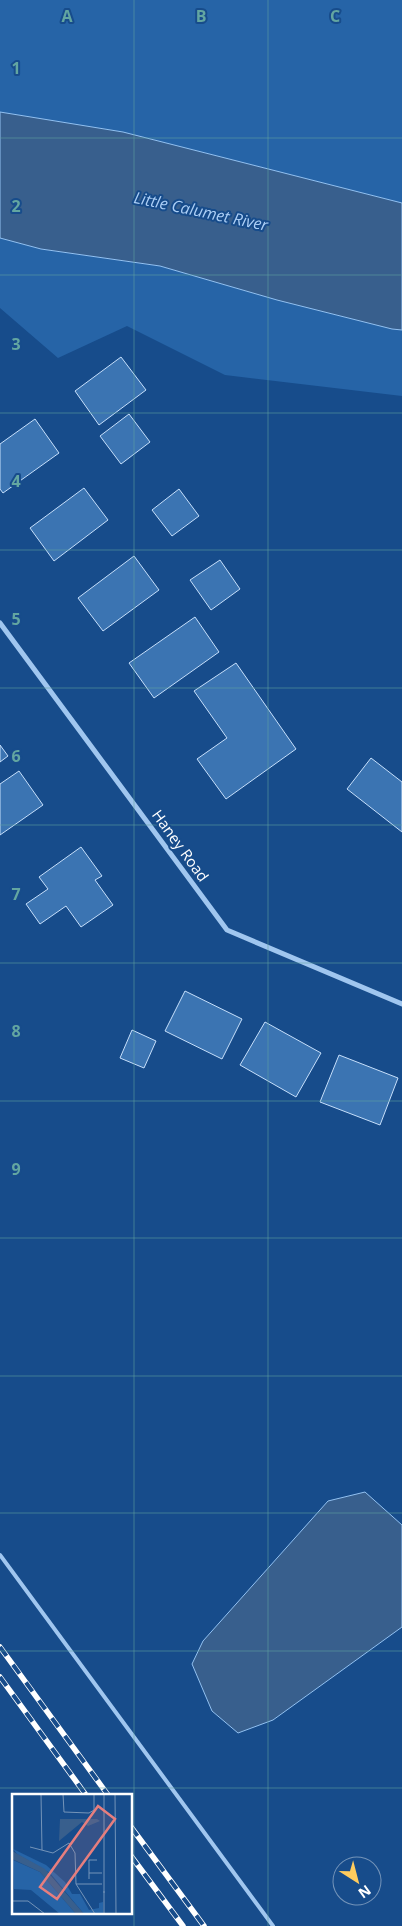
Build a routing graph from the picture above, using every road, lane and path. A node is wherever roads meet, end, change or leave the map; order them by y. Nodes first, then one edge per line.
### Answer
1 (0, 623) edge
2 (402, 1004) edge
3 (0, 1555) edge
4 (273, 1926) edge

1 - 2 street, Haney Road
3 - 4 lane

